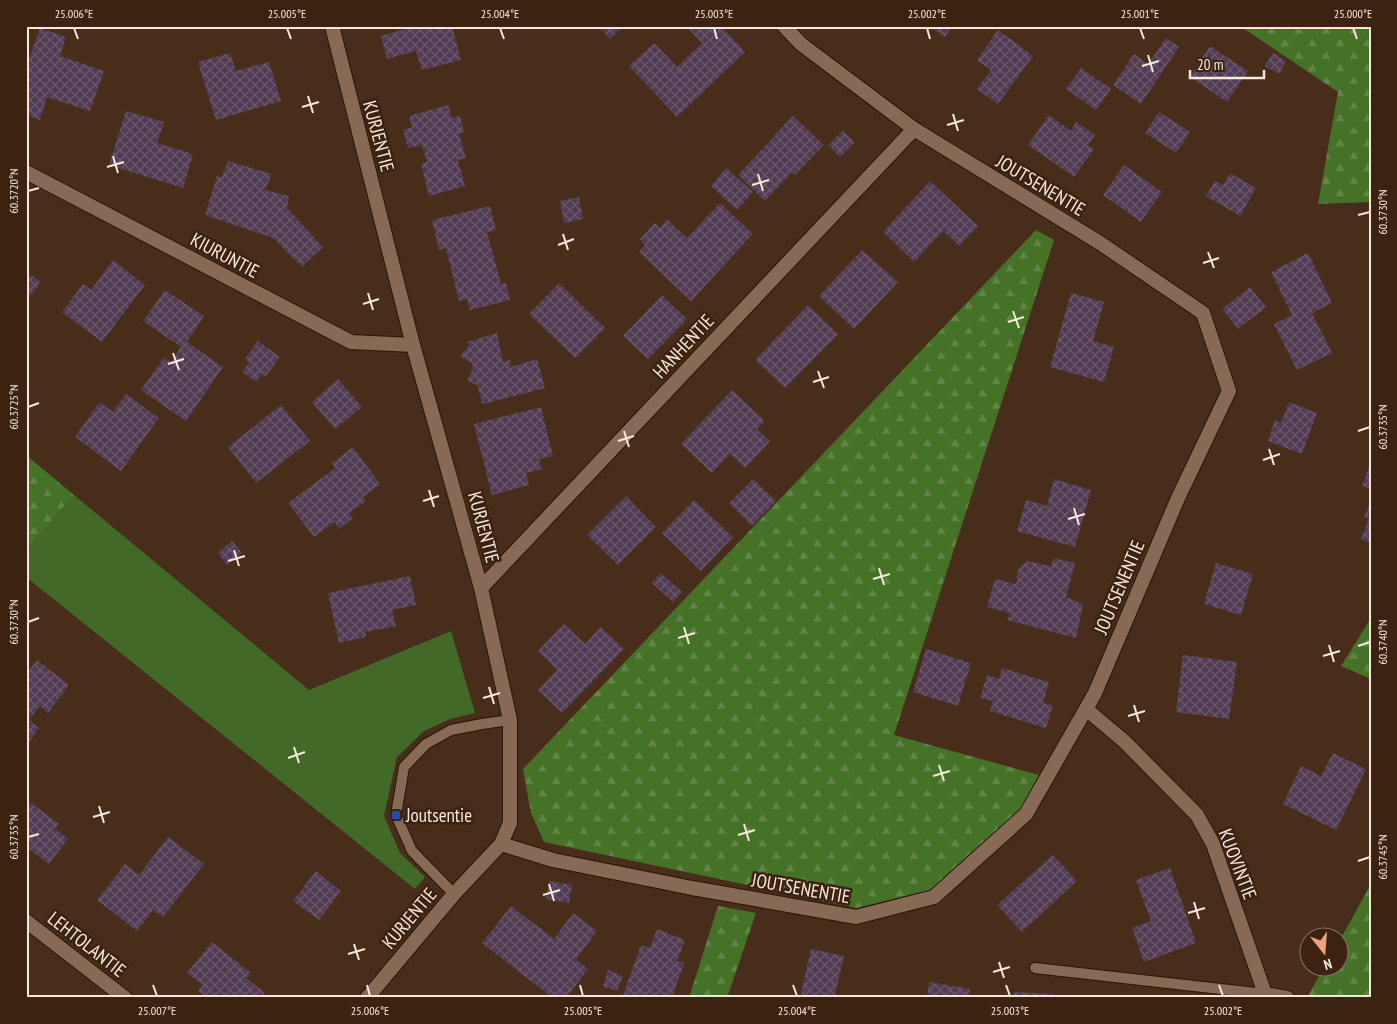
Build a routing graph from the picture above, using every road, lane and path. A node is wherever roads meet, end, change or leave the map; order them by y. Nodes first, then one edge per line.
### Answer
1 (332, 26) edge
2 (784, 26) edge
3 (914, 129) junction
4 (26, 172) edge
5 (413, 345) junction
6 (481, 588) junction
7 (1086, 709) junction
8 (510, 720) junction
9 (501, 844) junction
10 (454, 894) junction
11 (26, 921) edge
12 (1035, 968) dead end
13 (1265, 994) junction
14 (125, 998) edge
15 (367, 998) edge
16 (1287, 998) edge

1 - 5 street, KURJENTIE
2 - 3 street, JOUTSENENTIE
3 - 6 street, HANHENTIE
3 - 7 street, JOUTSENENTIE
4 - 5 street, KIURUNTIE
5 - 6 street, KURJENTIE
6 - 8 street, KURJENTIE
7 - 9 street, JOUTSENENTIE
7 - 13 street, KUOVINTIE
8 - 9 street, KURJENTIE
8 - 10 lane
9 - 10 street, KURJENTIE
10 - 15 street, KURJENTIE
11 - 14 street, LEHTOLANTIE
12 - 13 lane
13 - 16 street

